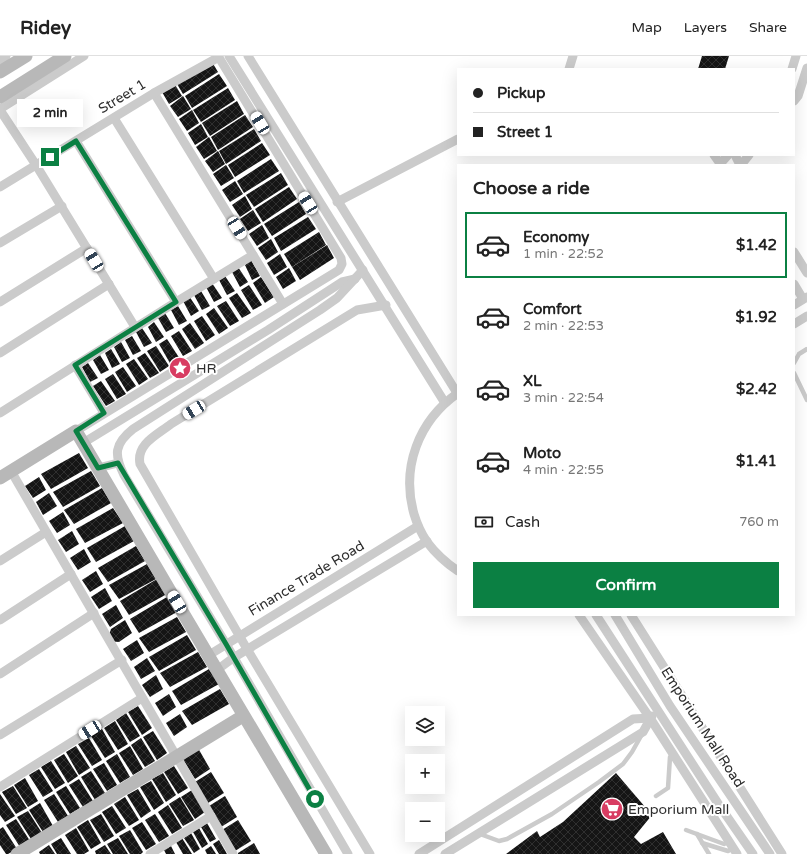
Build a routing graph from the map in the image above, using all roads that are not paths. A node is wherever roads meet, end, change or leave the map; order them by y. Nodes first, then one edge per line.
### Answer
1 (6, 56) edge
2 (26, 56) edge
3 (65, 56) edge
4 (84, 56) edge
5 (219, 56) edge
6 (229, 56) edge
7 (248, 56) edge
8 (573, 56) edge
9 (796, 56) edge
10 (0, 60) edge
11 (569, 68) edge
12 (792, 68) edge
13 (807, 68) edge
14 (0, 72) edge
15 (154, 93) junction
16 (0, 97) edge
17 (795, 100) edge
18 (0, 109) edge
19 (114, 118) junction
20 (457, 140) edge
21 (76, 141) junction
22 (748, 156) edge
23 (742, 164) edge
24 (36, 165) junction
25 (0, 187) edge
26 (337, 202) junction
27 (62, 206) junction
28 (0, 243) edge
29 (87, 248) junction
30 (795, 254) edge
31 (253, 256) junction
32 (363, 270) junction
33 (807, 273) edge
34 (214, 279) junction
35 (356, 279) junction
36 (109, 284) junction
37 (795, 285) edge
38 (805, 298) edge
39 (0, 302) edge
40 (176, 302) junction
41 (283, 304) junction
42 (795, 304) edge
43 (386, 306) junction
44 (807, 316) edge
45 (795, 323) edge
46 (135, 327) junction
47 (807, 349) edge
48 (0, 353) edge
49 (795, 361) edge
50 (75, 365) junction
51 (795, 375) edge
52 (457, 391) edge
53 (457, 394) edge
54 (807, 400) edge
55 (445, 403) junction
56 (0, 413) edge
57 (104, 413) junction
58 (76, 431) junction
59 (83, 443) junction
60 (118, 463) junction
61 (98, 468) junction
62 (6, 475) edge
63 (418, 526) junction
64 (46, 532) junction
65 (427, 541) junction
66 (0, 561) edge
67 (457, 570) edge
68 (71, 574) junction
69 (94, 613) junction
70 (580, 616) edge
71 (597, 616) edge
72 (616, 616) edge
73 (632, 616) edge
74 (0, 620) edge
75 (239, 635) junction
76 (226, 644) junction
77 (247, 650) junction
78 (209, 655) junction
79 (233, 658) junction
80 (122, 660) junction
81 (217, 670) junction
82 (0, 674) edge
83 (142, 698) junction
84 (659, 712) junction
85 (243, 716) junction
86 (650, 718) junction
87 (643, 732) junction
88 (0, 735) edge
89 (673, 754) junction
90 (175, 756) junction
91 (0, 787) edge
92 (656, 796) dead end
93 (211, 816) junction
94 (686, 830) dead end
95 (478, 834) junction
96 (697, 834) junction
97 (702, 843) junction
98 (733, 848) edge
99 (17, 854) edge
100 (150, 854) edge
101 (233, 854) edge
102 (326, 854) edge
103 (348, 854) edge
104 (370, 854) edge
105 (419, 854) edge
106 (445, 854) edge
107 (709, 854) edge
108 (752, 854) edge
109 (770, 854) edge
110 (782, 854) edge

1 - 10 street
2 - 14 street
3 - 16 street
4 - 18 street
5 - 15 street, Street 1
5 - 41 street
6 - 32 street
7 - 26 street
8 - 11 street
9 - 12 street
13 - 17 street
15 - 19 street, Street 1
15 - 31 street
18 - 24 street
19 - 21 street, Street 1
19 - 34 street
20 - 26 street
21 - 24 street, Street 1
21 - 40 street
22 - 23 street
24 - 25 street, Street 1
24 - 27 street
26 - 52 street
27 - 28 street
27 - 29 street
29 - 36 street
29 - 39 street
30 - 33 street
31 - 34 street
31 - 41 street
32 - 35 street
32 - 43 street
34 - 40 street
35 - 59 street
35 - 60 street
36 - 46 street
36 - 48 street
37 - 38 street
38 - 42 street
40 - 46 street
41 - 57 street
43 - 55 street
43 - 75 street
44 - 45 street
46 - 50 street
47 - 49 lane
50 - 56 street
50 - 57 street
51 - 54 lane
53 - 55 street
55 - 63 street
57 - 58 street
58 - 59 street
58 - 62 street
59 - 61 street
60 - 61 street
60 - 76 street
61 - 78 street
62 - 64 street
63 - 65 street
63 - 75 street, Finance Trade Road
64 - 66 street
64 - 68 street
65 - 67 street
65 - 77 street
68 - 69 street
68 - 74 street
69 - 80 street
69 - 82 street
70 - 86 street
71 - 84 street
72 - 109 street, Emporium Mall Road
73 - 110 street
75 - 76 street, Finance Trade Road
75 - 77 street
76 - 78 street, Finance Trade Road
76 - 79 street
77 - 79 street
77 - 104 street
78 - 81 street
79 - 81 street
79 - 103 street
80 - 83 street
80 - 88 street
81 - 85 street
83 - 90 street
83 - 91 street
84 - 86 street
84 - 108 street
85 - 90 street
85 - 102 street
86 - 87 street
86 - 89 street
86 - 105 street
87 - 95 street
87 - 95 lane
89 - 92 lane
89 - 98 street
90 - 93 street
90 - 99 street
93 - 100 street
93 - 101 street
94 - 96 lane
95 - 106 street
96 - 97 lane
96 - 98 lane
97 - 98 lane
97 - 107 lane

